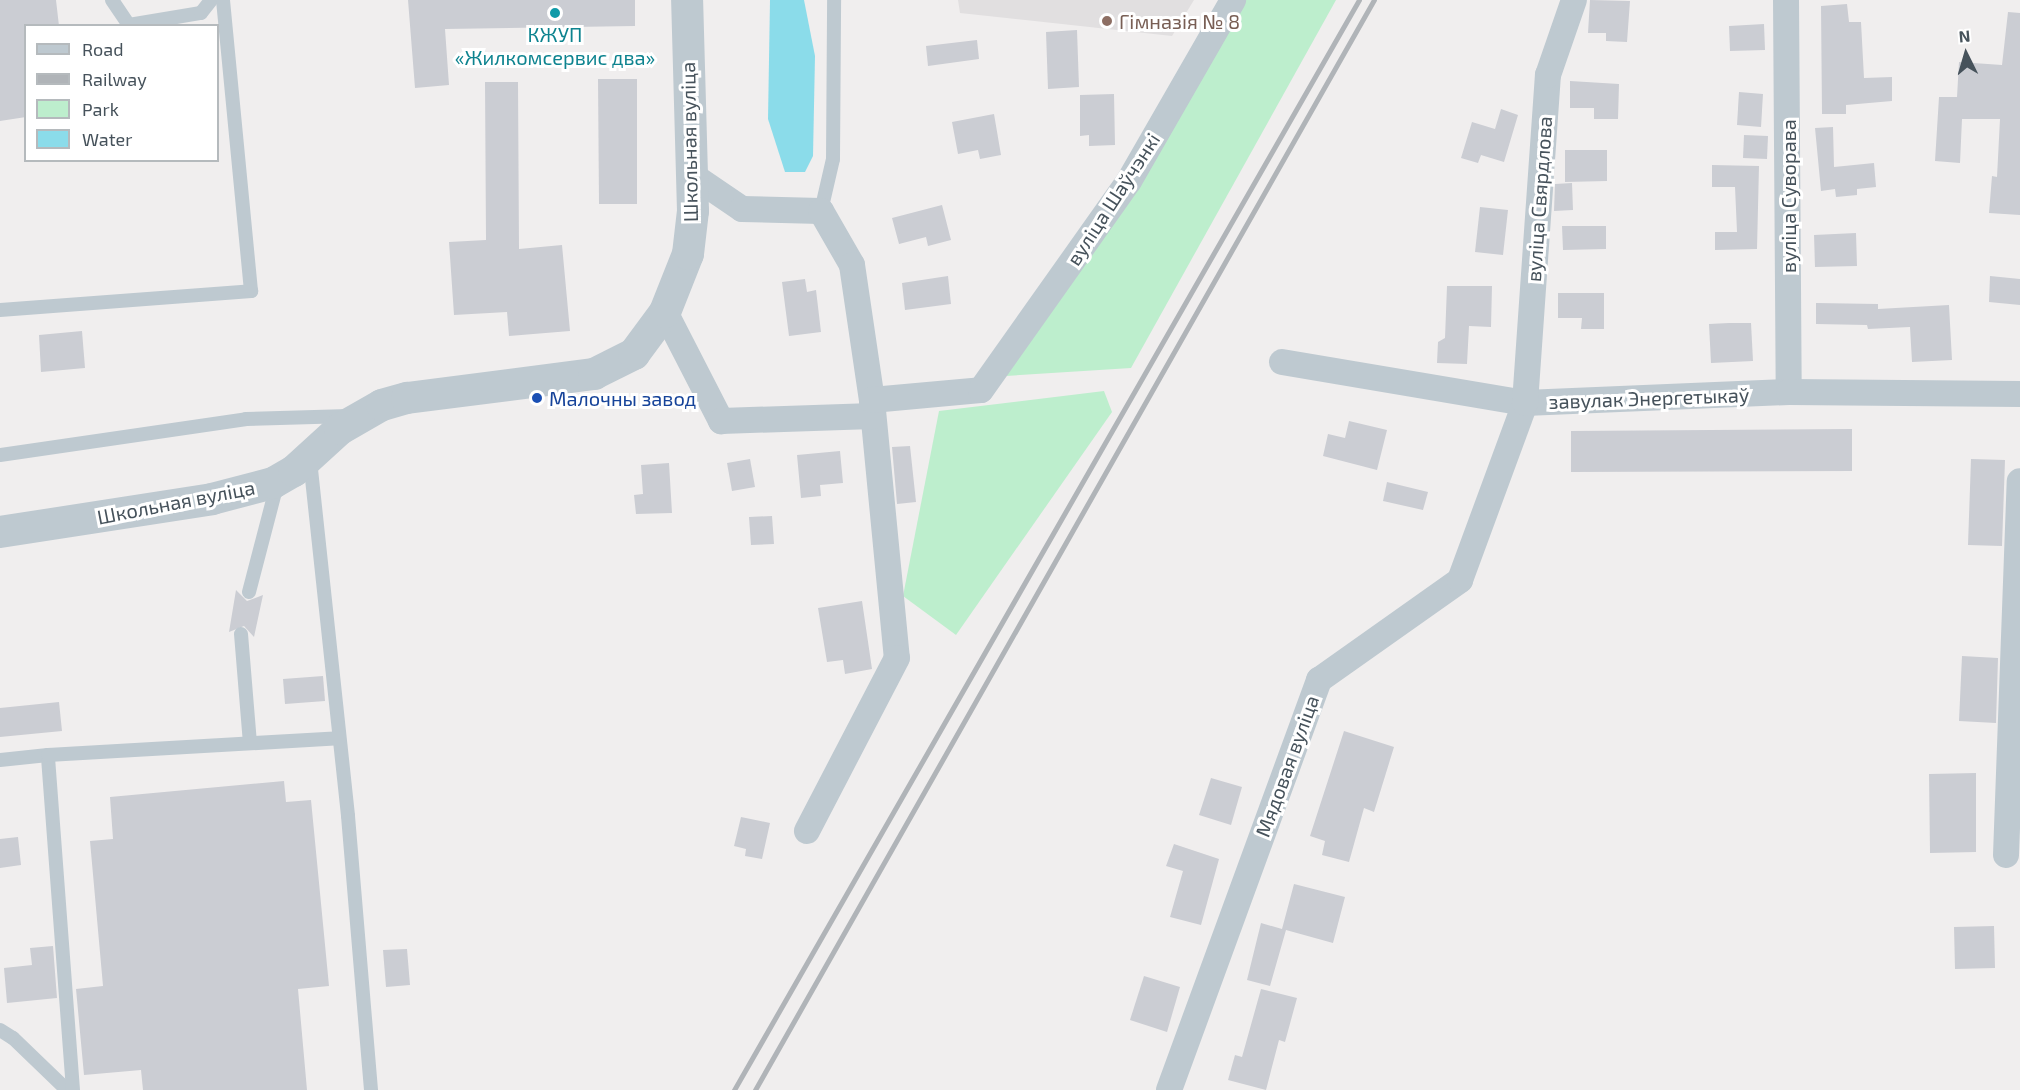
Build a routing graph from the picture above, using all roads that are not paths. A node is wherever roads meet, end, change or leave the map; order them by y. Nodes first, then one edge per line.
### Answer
1 (112, 0) edge
2 (211, 0) edge
3 (223, 0) edge
4 (687, 0) edge
5 (834, 0) edge
6 (1233, 0) edge
7 (1574, 0) edge
8 (1786, 0) edge
9 (128, 24) edge
10 (135, 24) edge
11 (692, 175) junction
12 (821, 211) junction
13 (0, 310) edge
14 (665, 312) junction
15 (1282, 362) dead end
16 (1789, 392) junction
17 (2020, 394) edge
18 (1525, 403) junction
19 (873, 408) junction
20 (363, 415) junction
21 (0, 455) edge
22 (310, 458) junction
23 (279, 479) junction
24 (2020, 481) edge
25 (0, 532) edge
26 (249, 592) dead end
27 (241, 634) dead end
28 (339, 738) junction
29 (250, 743) junction
30 (48, 755) junction
31 (0, 760) edge
32 (807, 831) dead end
33 (2006, 855) dead end
34 (0, 1030) edge
35 (67, 1090) edge
36 (73, 1090) edge
37 (371, 1090) edge
38 (1169, 1090) edge

1 - 9 lane
2 - 10 lane
3 - 13 lane
4 - 11 street, Школьная вуліца
5 - 12 lane
6 - 19 street, вуліца Шаўчэнкі
7 - 18 street, вуліца Свярдлова
8 - 16 street, вуліца Суворава
11 - 12 street
11 - 14 street, Школьная вуліца
12 - 19 street
14 - 19 street
14 - 20 street, Школьная вуліца
15 - 18 street, завулак Энергетыкаў
16 - 17 street, завулак Энергетыкаў
16 - 18 street, завулак Энергетыкаў
18 - 38 street, Мядовая вуліца
19 - 32 street
20 - 21 lane
20 - 22 street, Школьная вуліца
22 - 23 street, Школьная вуліца
22 - 28 lane
23 - 25 street, Школьная вуліца
23 - 26 lane
24 - 33 street
27 - 29 lane
28 - 29 lane
28 - 37 lane
29 - 30 lane
30 - 31 lane
30 - 36 lane
34 - 35 lane

